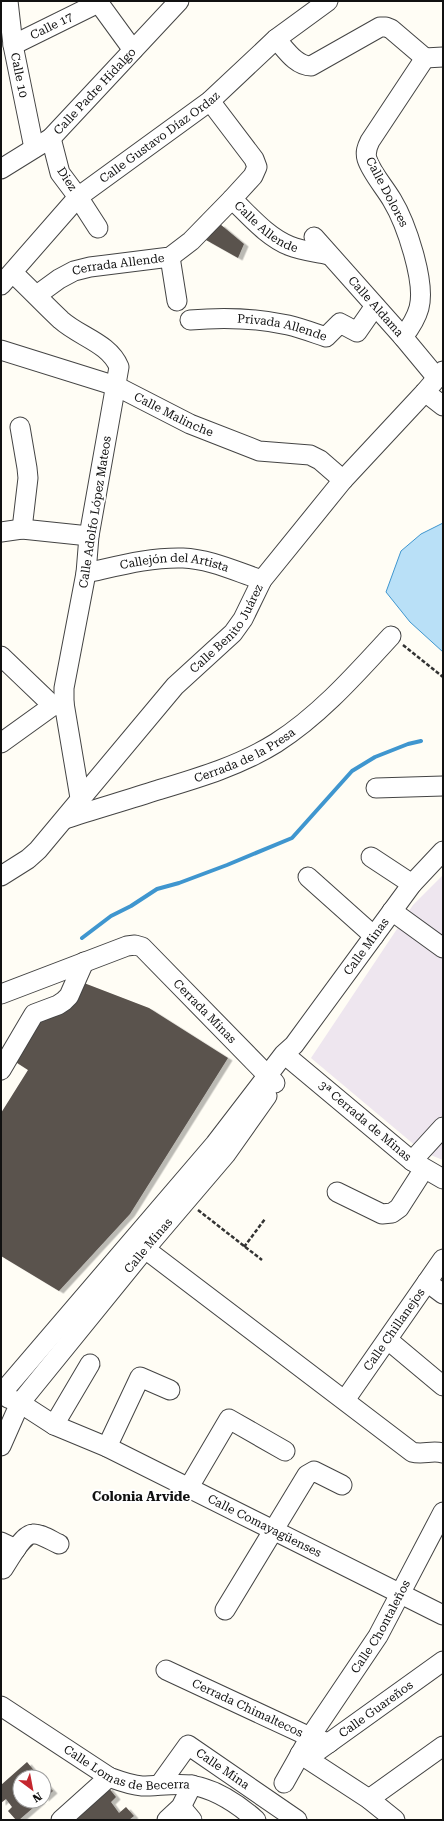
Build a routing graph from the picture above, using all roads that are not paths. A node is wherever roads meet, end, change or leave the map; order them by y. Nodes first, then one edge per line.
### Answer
1 (8, 1) edge
2 (179, 1) edge
3 (328, 1) edge
4 (276, 39) junction
5 (13, 45) junction
6 (133, 50) junction
7 (434, 58) edge
8 (210, 101) junction
9 (51, 138) junction
10 (34, 148) junction
11 (1, 169) edge
12 (78, 196) junction
13 (232, 199) junction
14 (98, 228) dead end
15 (314, 237) dead end
16 (329, 255) junction
17 (170, 257) junction
18 (7, 279) edge
19 (37, 296) junction
20 (177, 301) dead end
21 (376, 306) junction
22 (190, 320) dead end
23 (403, 337) junction
24 (1, 350) edge
25 (435, 380) edge
26 (116, 386) junction
27 (443, 406) edge
28 (20, 427) dead end
29 (342, 480) junction
30 (22, 529) junction
31 (1, 532) edge
32 (89, 536) junction
33 (86, 573) junction
34 (262, 580) junction
35 (391, 636) road end
36 (1, 656) edge
37 (57, 702) junction
38 (1, 743) edge
39 (443, 786) edge
40 (376, 788) dead end
41 (80, 798) junction
42 (65, 819) junction
43 (443, 851) edge
44 (371, 857) dead end
45 (1, 876) edge
46 (308, 877) dead end
47 (412, 884) junction
48 (392, 911) junction
49 (374, 936) junction
50 (443, 948) edge
51 (84, 962) junction
52 (1, 994) edge
53 (292, 1052) junction
54 (1, 1070) edge
55 (272, 1080) junction
56 (443, 1127) edge
57 (418, 1165) junction
58 (443, 1179) edge
59 (337, 1192) dead end
60 (139, 1244) junction
61 (443, 1259) edge
62 (427, 1282) junction
63 (443, 1294) edge
64 (388, 1340) junction
65 (90, 1364) dead end
66 (443, 1386) edge
67 (170, 1390) dead end
68 (1, 1394) edge
69 (345, 1400) junction
70 (20, 1403) junction
71 (54, 1425) junction
72 (1, 1446) edge
73 (107, 1447) junction
74 (285, 1450) dead end
75 (443, 1453) edge
76 (342, 1485) dead end
77 (190, 1487) junction
78 (441, 1519) edge
79 (274, 1529) junction
80 (59, 1544) dead end
81 (8, 1545) edge
82 (3, 1569) dead end
83 (400, 1593) junction
84 (225, 1610) dead end
85 (443, 1615) edge
86 (443, 1661) edge
87 (166, 1670) dead end
88 (1, 1706) edge
89 (310, 1737) junction
90 (329, 1743) junction
91 (443, 1746) edge
92 (304, 1756) junction
93 (109, 1777) junction
94 (284, 1783) dead end
95 (160, 1784) junction
96 (192, 1785) junction
97 (369, 1799) junction
98 (187, 1814) edge
99 (253, 1819) edge
100 (61, 1820) edge
101 (167, 1820) edge
102 (297, 1820) edge
103 (395, 1820) edge

1 - 5 street, Calle 10
2 - 6 street, Calle Padre Hidalgo
3 - 4 street, Calle Gustavo Díaz Ordaz
4 - 7 street
4 - 8 street, Calle Gustavo Díaz Ordaz
5 - 6 street, Calle 17
5 - 10 street, Calle 10
6 - 9 street, Calle Padre Hidalgo
7 - 23 street, Calle Dolores
8 - 12 street, Calle Gustavo Díaz Ordaz
8 - 13 street, Calle Allende
9 - 10 street, Calle Padre Hidalgo
9 - 12 street, Diez
10 - 11 street, Calle Padre Hidalgo
12 - 14 street, Diez
12 - 18 street, Calle Gustavo Díaz Ordaz
13 - 16 street, Calle Allende
13 - 17 street, Cerrada Allende
15 - 16 street, Calle Aldama
16 - 21 street, Calle Aldama
17 - 19 street, Cerrada Allende
17 - 20 street
18 - 19 street, Calle Adolfo López Mateos
19 - 26 street, Calle Adolfo López Mateos
21 - 22 street, Privada Allende
21 - 23 street, Calle Aldama
23 - 25 street, Calle Aldama
24 - 26 street, Calle Malinche
25 - 27 street, Calle Aldama
25 - 29 street, Calle Benito Juárez
26 - 29 street, Calle Malinche
26 - 32 street, Calle Adolfo López Mateos
28 - 30 street
29 - 34 street, Calle Benito Juárez
30 - 31 street
30 - 32 street
32 - 33 street, Calle Adolfo López Mateos
33 - 34 street, Callejón del Artista
33 - 37 street, Calle Adolfo López Mateos
34 - 41 street, Calle Benito Juárez
35 - 42 street, Cerrada de la Presa
36 - 37 street
37 - 38 street
37 - 41 street, Calle Adolfo López Mateos
39 - 40 street
41 - 42 street, Calle Benito Juárez
42 - 45 street, Calle Benito Juárez
43 - 47 street, Calle Minas
44 - 47 street
46 - 49 street
47 - 48 street, Calle Minas
48 - 49 street, Calle Minas
48 - 50 street
49 - 53 street, Calle Minas
51 - 52 street
51 - 54 street
51 - 55 street, Cerrada Minas
53 - 55 street, Calle Minas
53 - 57 street, 3ª Cerrada de Minas
55 - 60 street, Calle Minas
55 - 60 street, Calle Minas
56 - 57 street
57 - 58 street, 3ª Cerrada de Minas
57 - 59 street
60 - 68 street, Calle Minas
60 - 69 street
60 - 70 street, Calle Minas
61 - 62 street, Calle Chillanejos
62 - 63 street
62 - 64 street, Calle Chillanejos
64 - 66 street
64 - 69 street, Calle Chillanejos
65 - 71 street
67 - 73 street
68 - 70 street, Calle Comayagüenses
69 - 75 street
70 - 71 street, Calle Comayagüenses
70 - 72 street, Calle Minas
71 - 73 street, Calle Comayagüenses
73 - 77 street, Calle Comayagüenses
74 - 77 street
76 - 79 street
77 - 79 street, Calle Comayagüenses
78 - 83 street, Calle Chontaleños
79 - 83 street, Calle Comayagüenses
79 - 84 street
80 - 81 street
81 - 82 street
83 - 85 street, Calle Comayagüenses
83 - 89 street, Calle Chontaleños
86 - 90 street, Calle Guareños
87 - 89 street, Cerrada Chimaltecos
88 - 93 street, Calle Lomas de Becerra
89 - 90 street, Cerrada Chimaltecos
89 - 92 street, Calle Chontaleños
90 - 92 street, Calle Guareños
91 - 97 street
92 - 94 street, Calle Chontaleños
92 - 97 street
93 - 95 street, Calle Lomas de Becerra
93 - 100 street
95 - 96 street, Calle Lomas de Becerra
95 - 102 street, Calle Mina
96 - 98 street
96 - 99 street, Calle Lomas de Becerra
97 - 103 street
98 - 101 street

